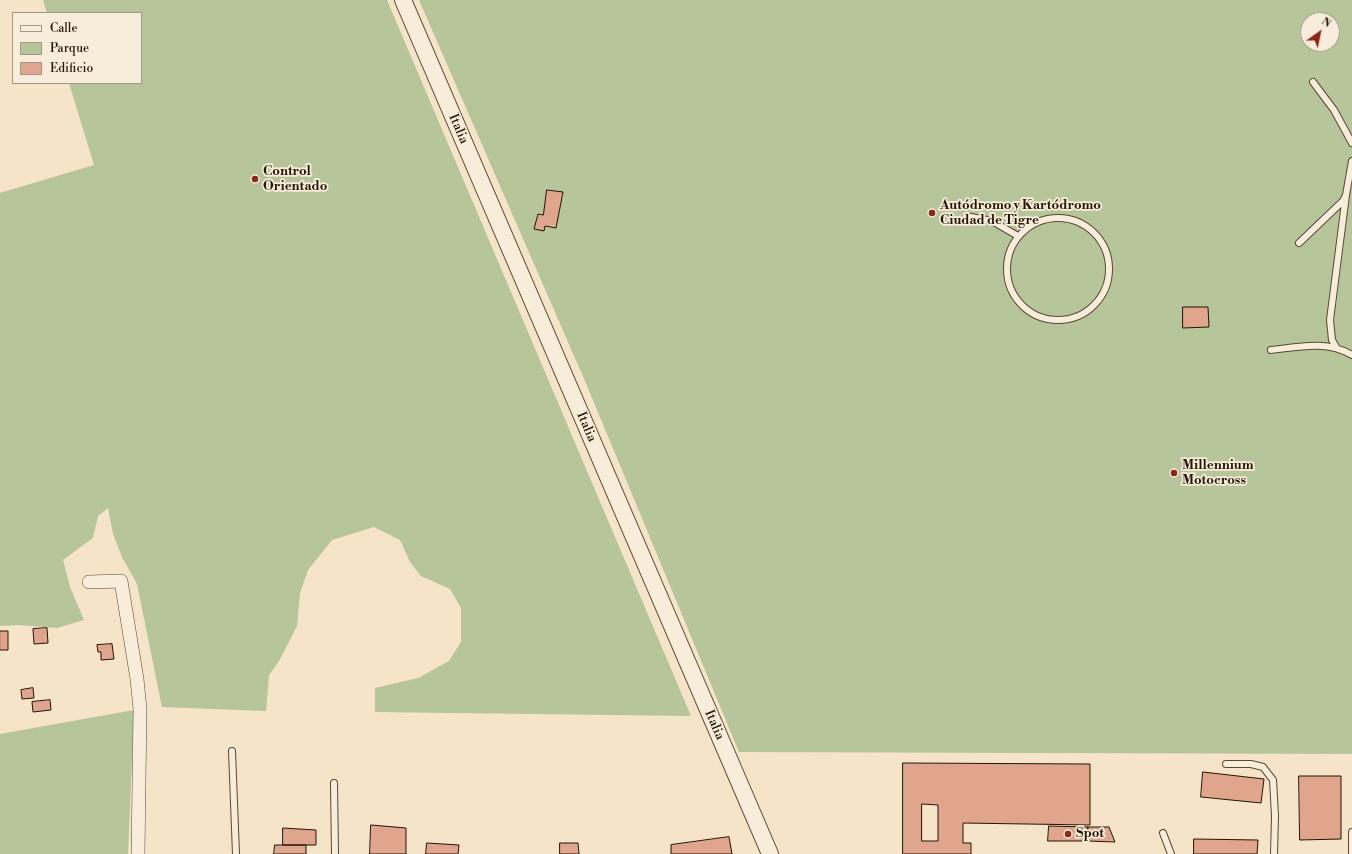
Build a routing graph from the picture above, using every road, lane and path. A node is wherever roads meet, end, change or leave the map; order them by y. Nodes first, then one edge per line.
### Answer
1 (403, 0) edge
2 (1313, 82) dead end
3 (1352, 143) edge
4 (1352, 161) edge
5 (1346, 195) junction
6 (971, 217) dead end
7 (1018, 236) junction
8 (1299, 243) dead end
9 (1336, 347) junction
10 (1271, 350) dead end
11 (1352, 355) edge
12 (89, 582) dead end
13 (232, 751) dead end
14 (1226, 764) dead end
15 (334, 783) dead end
16 (1352, 832) edge
17 (1163, 833) dead end
18 (138, 854) edge
19 (236, 854) edge
20 (335, 854) edge
21 (770, 854) edge
22 (1171, 854) edge
23 (1274, 854) edge
24 (1352, 854) edge

1 - 21 street, Italia
2 - 3 lane
4 - 5 lane
5 - 8 lane
5 - 9 lane
6 - 7 lane
7 - 7 lane
9 - 10 lane
9 - 11 lane
12 - 18 street
13 - 19 lane
14 - 23 lane
15 - 20 lane
16 - 24 lane
17 - 22 lane

